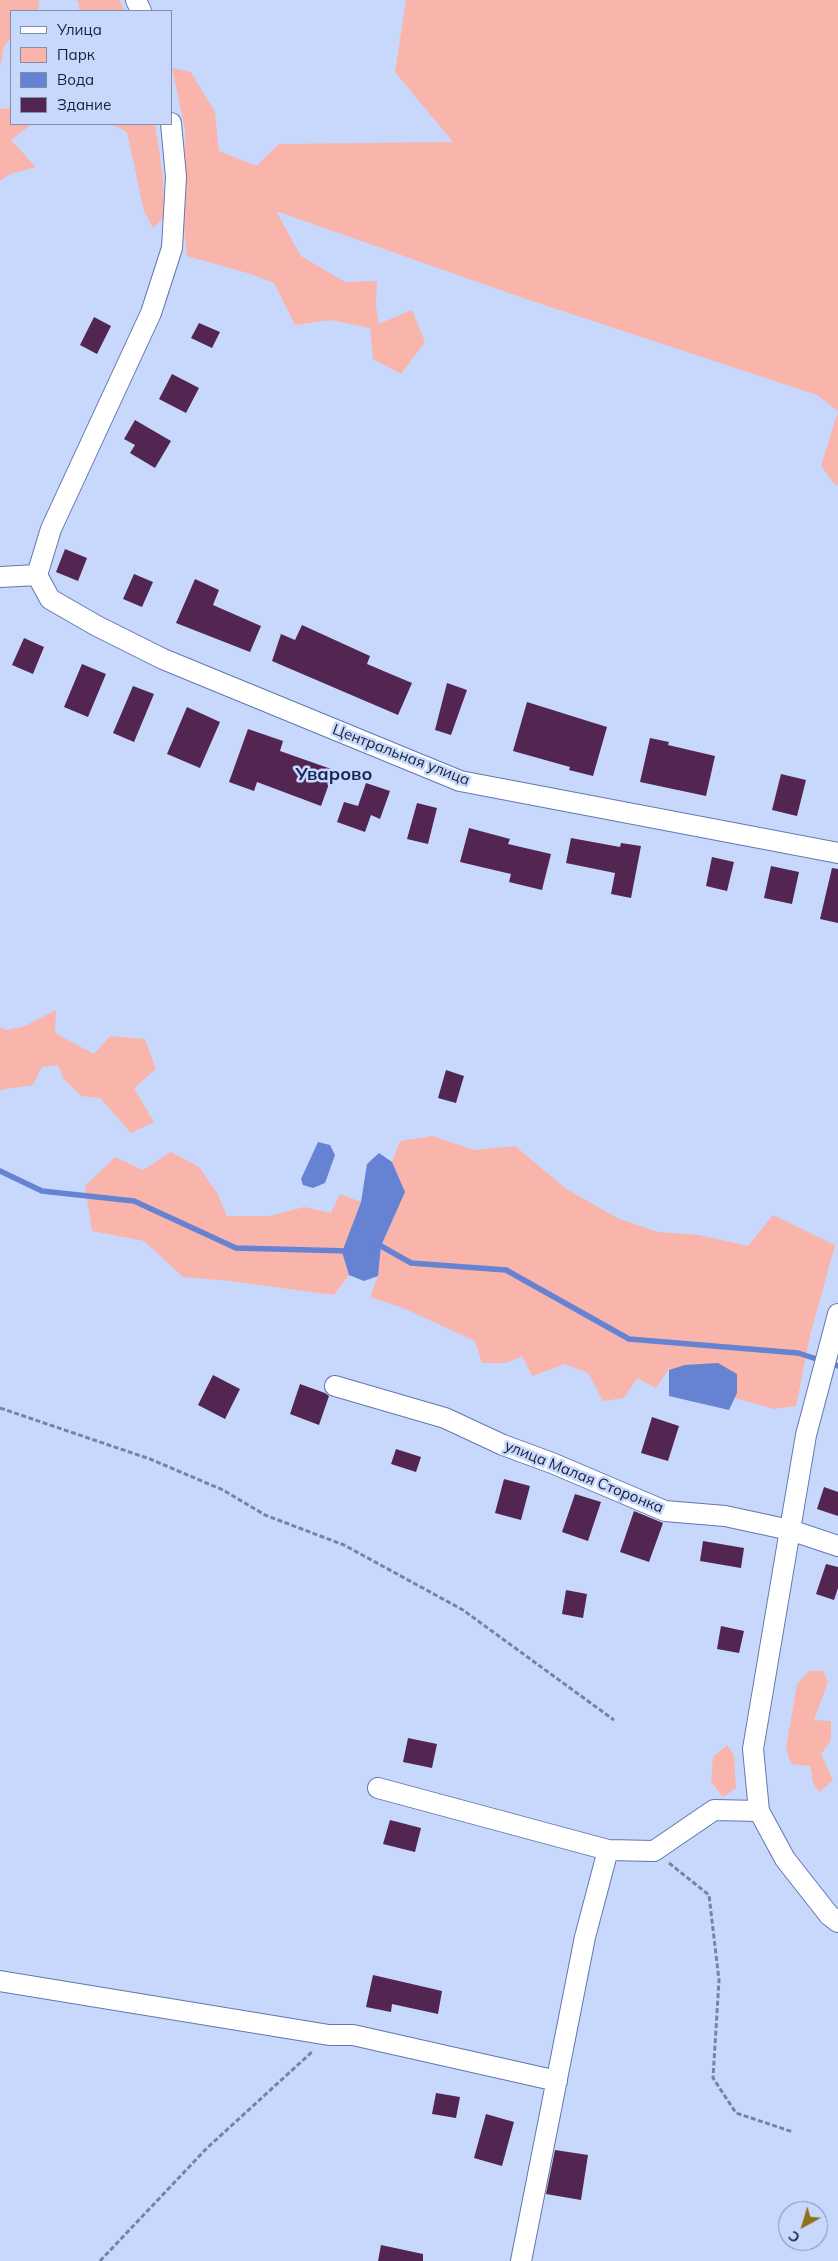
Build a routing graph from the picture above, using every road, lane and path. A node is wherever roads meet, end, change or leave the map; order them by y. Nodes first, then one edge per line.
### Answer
1 (171, 125) edge
2 (37, 575) junction
3 (0, 577) edge
4 (838, 853) edge
5 (838, 1314) edge
6 (335, 1386) dead end
7 (0, 1408) edge
8 (790, 1530) junction
9 (838, 1546) edge
10 (614, 1720) dead end
11 (378, 1788) dead end
12 (759, 1811) junction
13 (608, 1850) junction
14 (654, 1852) junction
15 (838, 1922) edge
16 (0, 1982) edge
17 (329, 2035) junction
18 (557, 2081) junction
19 (793, 2132) dead end
20 (100, 2261) edge
21 (521, 2261) edge

1 - 2 street
2 - 3 street
2 - 4 street, Центральная улица
5 - 8 street
6 - 8 street, улица Малая Сторонка
7 - 10 path
8 - 9 street, улица Малая Сторонка
8 - 12 street
11 - 13 street
12 - 14 street
12 - 15 street
13 - 14 street
13 - 18 street
14 - 19 path
16 - 17 street
17 - 18 street
17 - 20 path
18 - 21 street

